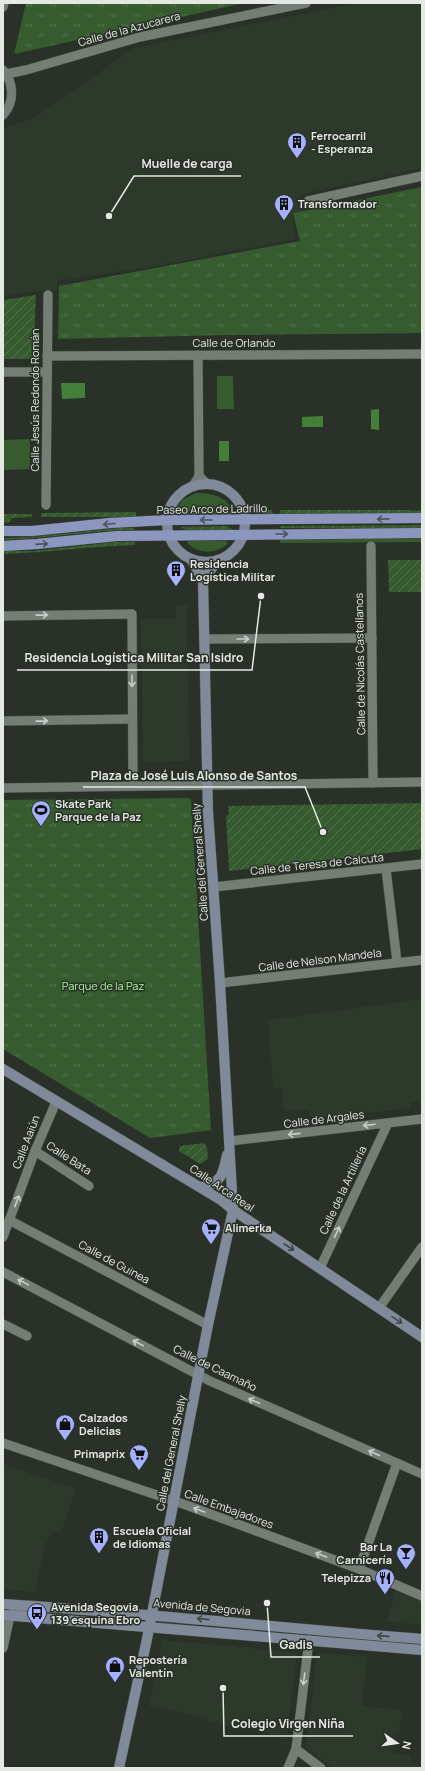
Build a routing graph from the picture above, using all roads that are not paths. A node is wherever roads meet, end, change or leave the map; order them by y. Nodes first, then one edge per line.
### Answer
1 (4, 3) edge
2 (306, 3) edge
3 (3, 8) edge
4 (5, 72) edge
5 (3, 115) edge
6 (422, 176) edge
7 (308, 201) dead end
8 (48, 295) dead end
9 (422, 354) edge
10 (198, 355) junction
11 (47, 356) junction
12 (3, 372) edge
13 (47, 372) junction
14 (199, 476) junction
15 (207, 484) junction
16 (193, 486) junction
17 (46, 505) dead end
18 (422, 518) edge
19 (167, 520) junction
20 (245, 520) junction
21 (3, 531) edge
22 (422, 533) edge
23 (243, 535) junction
24 (170, 537) junction
25 (3, 546) edge
26 (371, 546) dead end
27 (191, 559) junction
28 (218, 560) junction
29 (203, 580) junction
30 (3, 616) edge
31 (372, 638) junction
32 (204, 639) junction
33 (132, 719) junction
34 (3, 721) edge
35 (372, 782) junction
36 (422, 782) edge
37 (207, 785) junction
38 (132, 786) junction
39 (3, 788) edge
40 (422, 864) edge
41 (386, 869) junction
42 (214, 887) junction
43 (422, 960) edge
44 (397, 962) junction
45 (220, 983) junction
46 (3, 1069) edge
47 (56, 1102) junction
48 (422, 1119) edge
49 (388, 1123) junction
50 (230, 1141) junction
51 (35, 1151) junction
52 (89, 1186) dead end
53 (201, 1187) junction
54 (233, 1210) junction
55 (9, 1220) junction
56 (3, 1237) edge
57 (422, 1247) edge
58 (320, 1268) junction
59 (3, 1272) edge
60 (379, 1308) junction
61 (3, 1324) edge
62 (208, 1325) junction
63 (27, 1336) dead end
64 (422, 1337) edge
65 (198, 1375) junction
66 (3, 1443) edge
67 (397, 1463) junction
68 (422, 1474) edge
69 (174, 1501) junction
70 (359, 1569) junction
71 (422, 1596) edge
72 (3, 1604) edge
73 (42, 1607) junction
74 (152, 1615) junction
75 (7, 1616) edge
76 (150, 1626) junction
77 (422, 1639) edge
78 (309, 1640) junction
79 (3, 1648) edge
80 (422, 1650) edge
81 (296, 1749) junction
82 (119, 1768) edge
83 (288, 1768) edge
84 (321, 1768) edge

1 - 3 street
2 - 4 street, Calle de la Azucarera
4 - 5 street
6 - 7 street
8 - 11 street, Calle Jesús Redondo Román
9 - 10 street, Calle de Orlando
10 - 11 street, Calle de Orlando
10 - 14 street
11 - 13 street, Calle Jesús Redondo Román
12 - 13 street
13 - 17 street, Calle Jesús Redondo Román
14 - 15 street
14 - 16 street
15 - 16 street
15 - 20 street
16 - 19 street
18 -> 20 main road, Paseo Arco de Ladrillo
20 -> 19 main road, Paseo Arco de Ladrillo
19 -> 21 main road, Paseo Arco de Ladrillo
19 - 24 street
20 - 23 street
23 -> 22 main road
23 - 24 main road
23 - 28 street
25 -> 24 main road
24 - 27 street, Calle del General Shelly
26 - 31 street, Calle de Nicolás Castellanos
27 - 28 street
27 - 29 street, Calle del General Shelly
28 - 29 street
29 - 32 street, Calle del General Shelly
30 -> 33 street
32 -> 31 street
31 - 35 street, Calle de Nicolás Castellanos
32 - 37 street, Calle del General Shelly
34 -> 33 street
33 - 38 street
35 - 36 street
35 - 37 street
37 - 38 street
37 - 42 street, Calle del General Shelly
38 - 39 street
40 - 41 street, Calle de Teresa de Calcuta
41 - 42 street, Calle de Teresa de Calcuta
41 - 44 street
42 - 45 street, Calle del General Shelly
43 - 44 street, Calle de Nelson Mandela
44 - 45 street, Calle de Nelson Mandela
45 - 50 street, Calle del General Shelly
46 - 47 street, Calle Arca Real
47 - 51 street, Calle Aaiún
47 - 53 street, Calle Arca Real
48 - 49 street, Calle de Argales
49 -> 50 street, Calle de Argales
58 -> 49 street, Calle de la Artillería
50 - 53 street, Calle del General Shelly
50 - 54 street, Calle del General Shelly
51 - 52 street, Calle Bata
55 -> 51 street, Calle Aaiún
53 - 54 street, Calle Arca Real
54 -> 58 street, Calle Arca Real
54 - 62 street, Calle del General Shelly
55 - 56 street, Calle Aaiún
55 - 62 street, Calle de Guinea
57 - 60 street
58 - 60 street, Calle Arca Real
65 -> 59 street, Calle de Caamaño
60 -> 64 street, Calle Arca Real
61 - 63 street
62 - 65 street, Calle del General Shelly
67 -> 65 street, Calle de Caamaño
65 - 69 street, Calle del General Shelly
66 - 69 street, Calle Embajadores
67 - 68 street, Calle de Caamaño
67 - 70 street
70 -> 69 street, Calle Embajadores
69 - 74 street, Calle del General Shelly
70 - 71 street, Calle Embajadores
72 - 73 street, Avenida de Segovia
73 - 74 street, Avenida de Segovia
73 - 75 street
74 - 76 street, Calle del General Shelly
77 -> 74 street, Avenida de Segovia
75 - 76 street
75 - 79 street
76 - 78 street
76 - 82 street, Calle del General Shelly
78 - 80 street
78 -> 81 street
81 - 83 street
81 - 84 street

